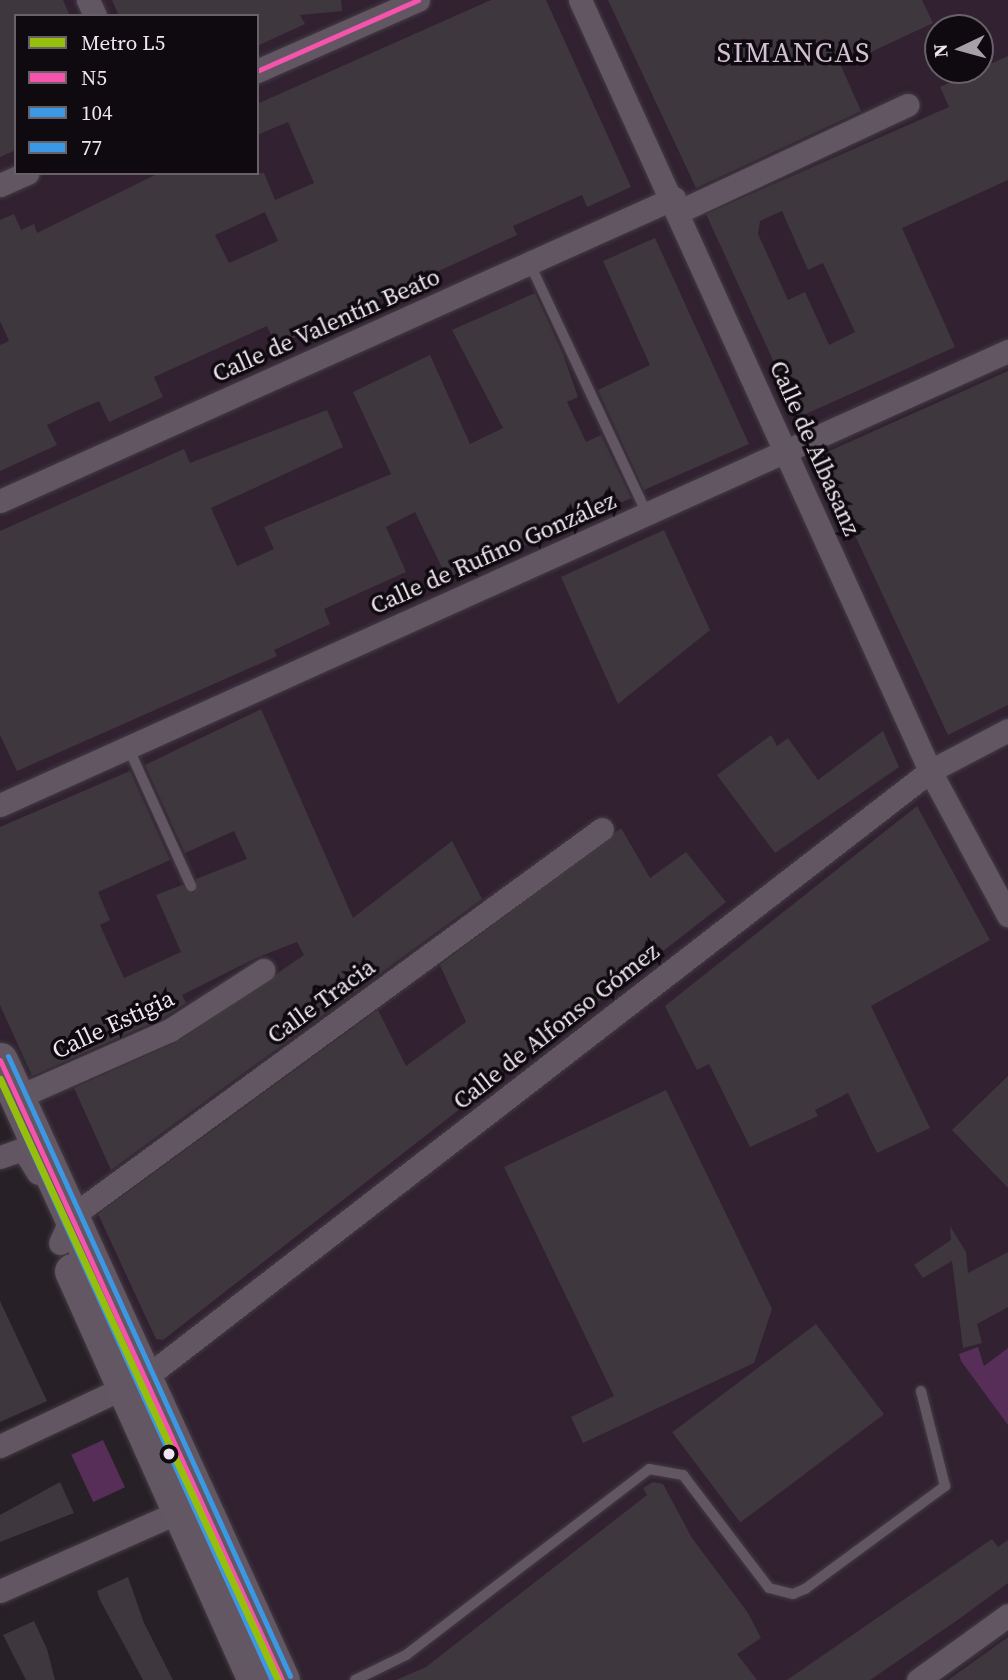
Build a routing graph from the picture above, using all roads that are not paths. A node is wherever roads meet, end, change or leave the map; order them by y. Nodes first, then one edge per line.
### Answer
1 (418, 0) edge
2 (580, 0) edge
3 (259, 70) edge
4 (907, 105) dead end
5 (22, 175) edge
6 (0, 185) edge
7 (677, 204) junction
8 (529, 262) junction
9 (1008, 351) edge
10 (787, 450) junction
11 (0, 501) edge
12 (646, 512) junction
13 (1008, 730) edge
14 (128, 747) junction
15 (930, 771) junction
16 (0, 805) edge
17 (602, 829) dead end
18 (191, 887) dead end
19 (1008, 915) edge
20 (263, 970) dead end
21 (0, 1060) edge
22 (9, 1106) edge
23 (8, 1154) edge
24 (64, 1216) junction
25 (134, 1383) junction
26 (921, 1391) dead end
27 (0, 1446) edge
28 (178, 1513) junction
29 (237, 1581) junction
30 (0, 1591) edge
31 (1008, 1615) edge
32 (229, 1624) junction
33 (255, 1680) edge
34 (272, 1680) edge
35 (282, 1680) edge
36 (355, 1680) edge
37 (918, 1680) edge

1 - 3 street
2 - 7 street, Calle de Albasanz
4 - 7 street, Calle de Valentín Beato
5 - 6 street
7 - 8 street, Calle de Valentín Beato
7 - 10 street, Calle de Albasanz
8 - 11 street, Calle de Valentín Beato
8 - 12 lane
9 - 10 street, Calle de Rufino González
10 - 12 street, Calle de Rufino González
10 - 15 street, Calle de Albasanz
12 - 14 street, Calle de Rufino González
13 - 15 street, Calle de Alfonso Gómez
14 - 16 street, Calle de Rufino González
14 - 18 lane
15 - 19 street, Calle de Albasanz
15 - 25 street, Calle de Alfonso Gómez
17 - 24 street, Calle Tracia
20 - 22 street, Calle Estigia
21 - 22 main road
22 - 23 main road
22 - 24 main road
23 - 24 main road
23 - 24 street
24 - 25 main road
24 - 25 main road
25 - 27 street, Calle de Alfonso Gómez
25 - 28 main road
25 - 29 main road
26 - 36 lane
28 - 29 street
28 - 30 street
28 - 32 main road
29 - 35 main road
31 - 37 street
32 - 33 main road
32 - 34 street

